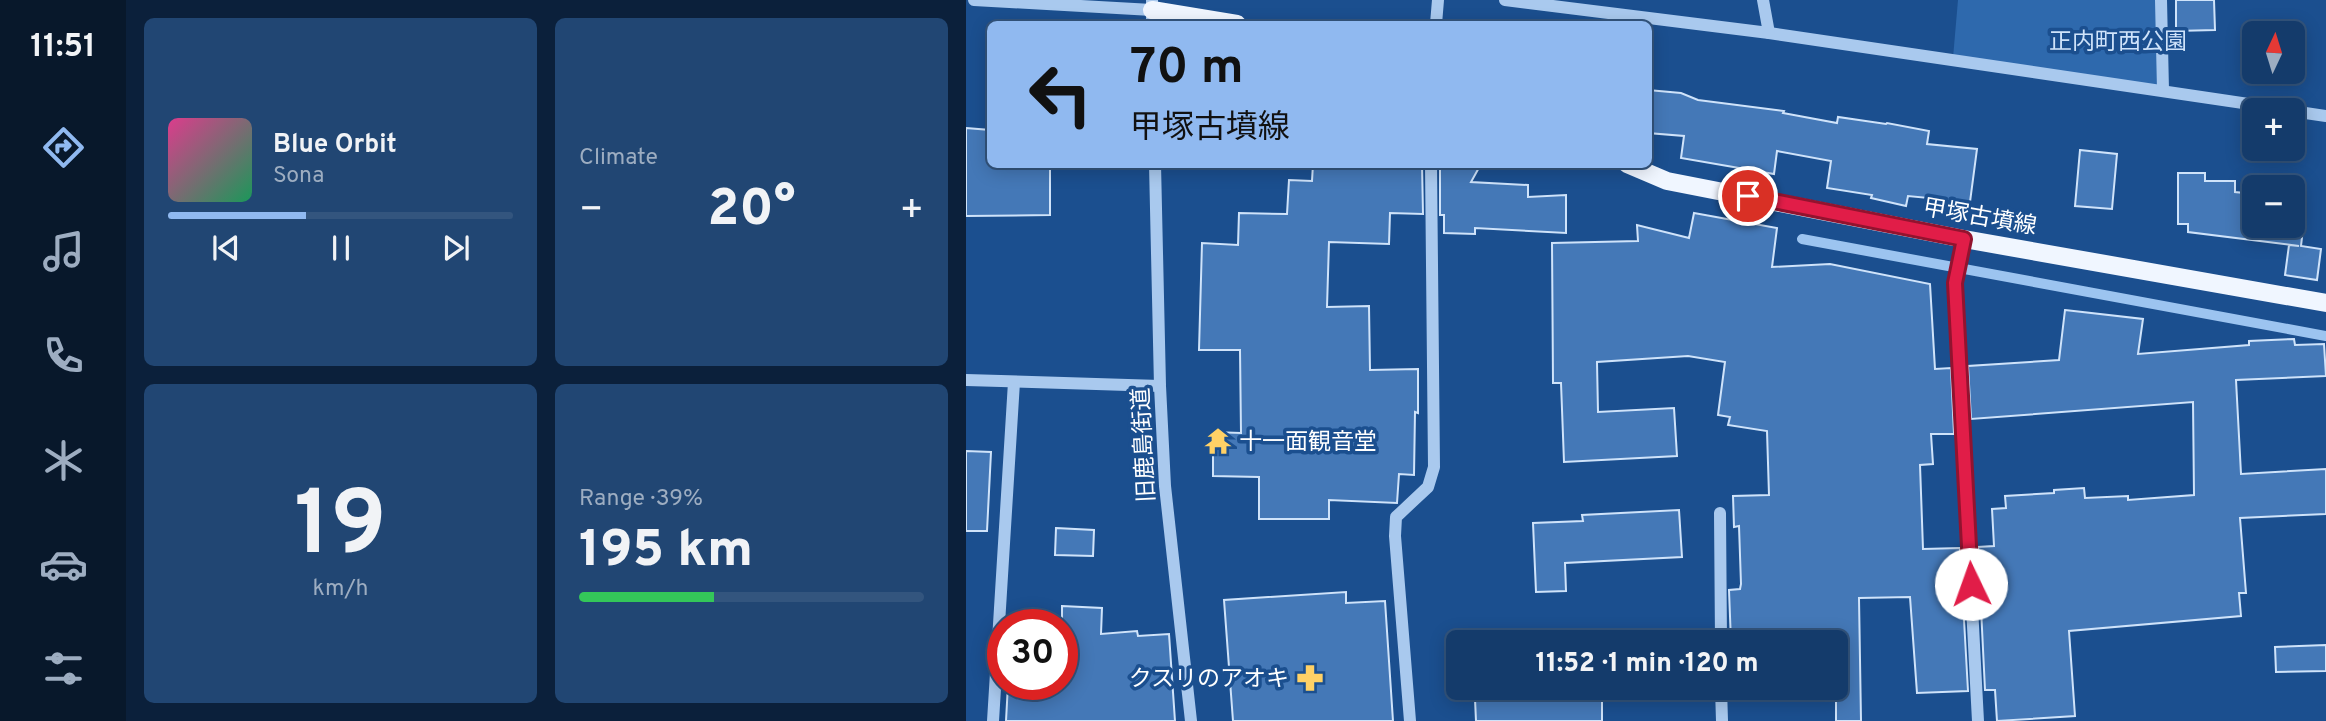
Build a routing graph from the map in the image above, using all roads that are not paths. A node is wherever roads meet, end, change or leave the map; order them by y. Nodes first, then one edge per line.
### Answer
1 (974, 0) edge
2 (1438, 0) edge
3 (1505, 0) edge
4 (1763, 0) edge
5 (2161, 0) edge
6 (1152, 12) edge
7 (1216, 21) edge
8 (1436, 21) edge
9 (1769, 33) junction
10 (2163, 90) junction
11 (2242, 103) edge
12 (2305, 113) edge
13 (2326, 116) edge
14 (1155, 168) edge
15 (1431, 168) edge
16 (1637, 168) edge
17 (1964, 239) junction
18 (2326, 303) edge
19 (966, 380) edge
20 (1014, 382) junction
21 (1160, 386) junction
22 (1720, 513) dead end
23 (1721, 630) edge
24 (1721, 700) edge
25 (993, 721) edge
26 (1191, 721) edge
27 (1409, 721) edge
28 (1721, 721) edge
29 (1978, 721) edge

1 - 6 street
2 - 8 street
3 - 9 street
4 - 9 street
5 - 10 street
6 - 7 main road
9 - 10 street
10 - 11 street
12 - 13 street
14 - 21 street, 旧鹿島街道
15 - 27 street
16 - 17 main road, 甲塚古墳線
17 - 18 main road, 甲塚古墳線
17 - 29 street
19 - 20 street
20 - 21 street
20 - 25 street
21 - 26 street, 旧鹿島街道
22 - 23 street
24 - 28 street

